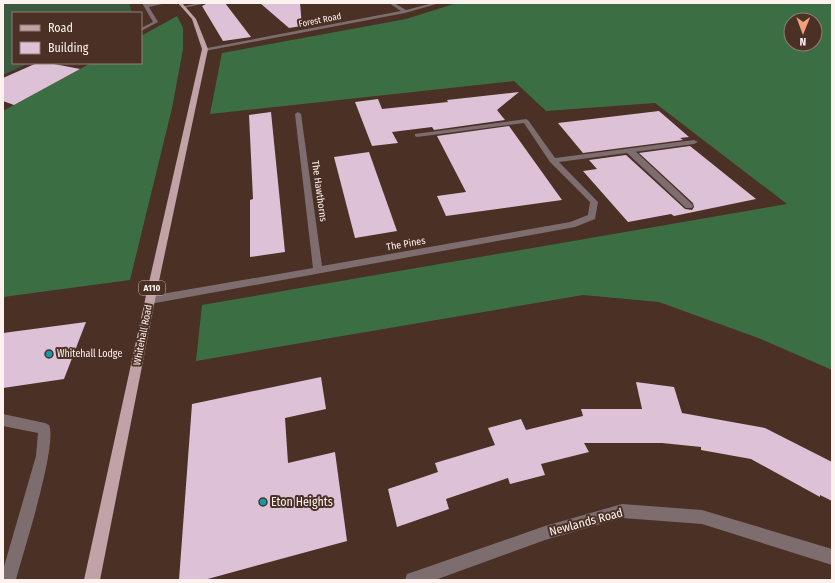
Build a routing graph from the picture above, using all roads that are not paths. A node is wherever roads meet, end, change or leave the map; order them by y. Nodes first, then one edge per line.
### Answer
1 (164, 3) edge
2 (205, 3) edge
3 (391, 3) edge
4 (438, 3) edge
5 (145, 5) edge
6 (182, 5) edge
7 (405, 12) junction
8 (142, 29) edge
9 (205, 49) junction
10 (298, 114) dead end
11 (417, 135) dead end
12 (694, 142) dead end
13 (630, 151) junction
14 (553, 160) junction
15 (689, 206) dead end
16 (318, 271) junction
17 (150, 300) junction
18 (3, 420) edge
19 (832, 558) edge
20 (8, 580) edge
21 (92, 580) edge
22 (412, 580) edge

1 - 5 street
2 - 6 street
3 - 7 street
4 - 7 street, Forest Road
5 - 8 street
6 - 9 main road
7 - 9 street, Forest Road
9 - 17 main road, Whitehall Road / A110
10 - 16 street, The Hawthorns
11 - 14 street, The Pines
12 - 13 street
13 - 14 street
13 - 15 street
14 - 16 street, The Pines
16 - 17 street, The Pines
17 - 21 main road, Whitehall Road / A110
18 - 20 street
19 - 22 street, Newlands Road

